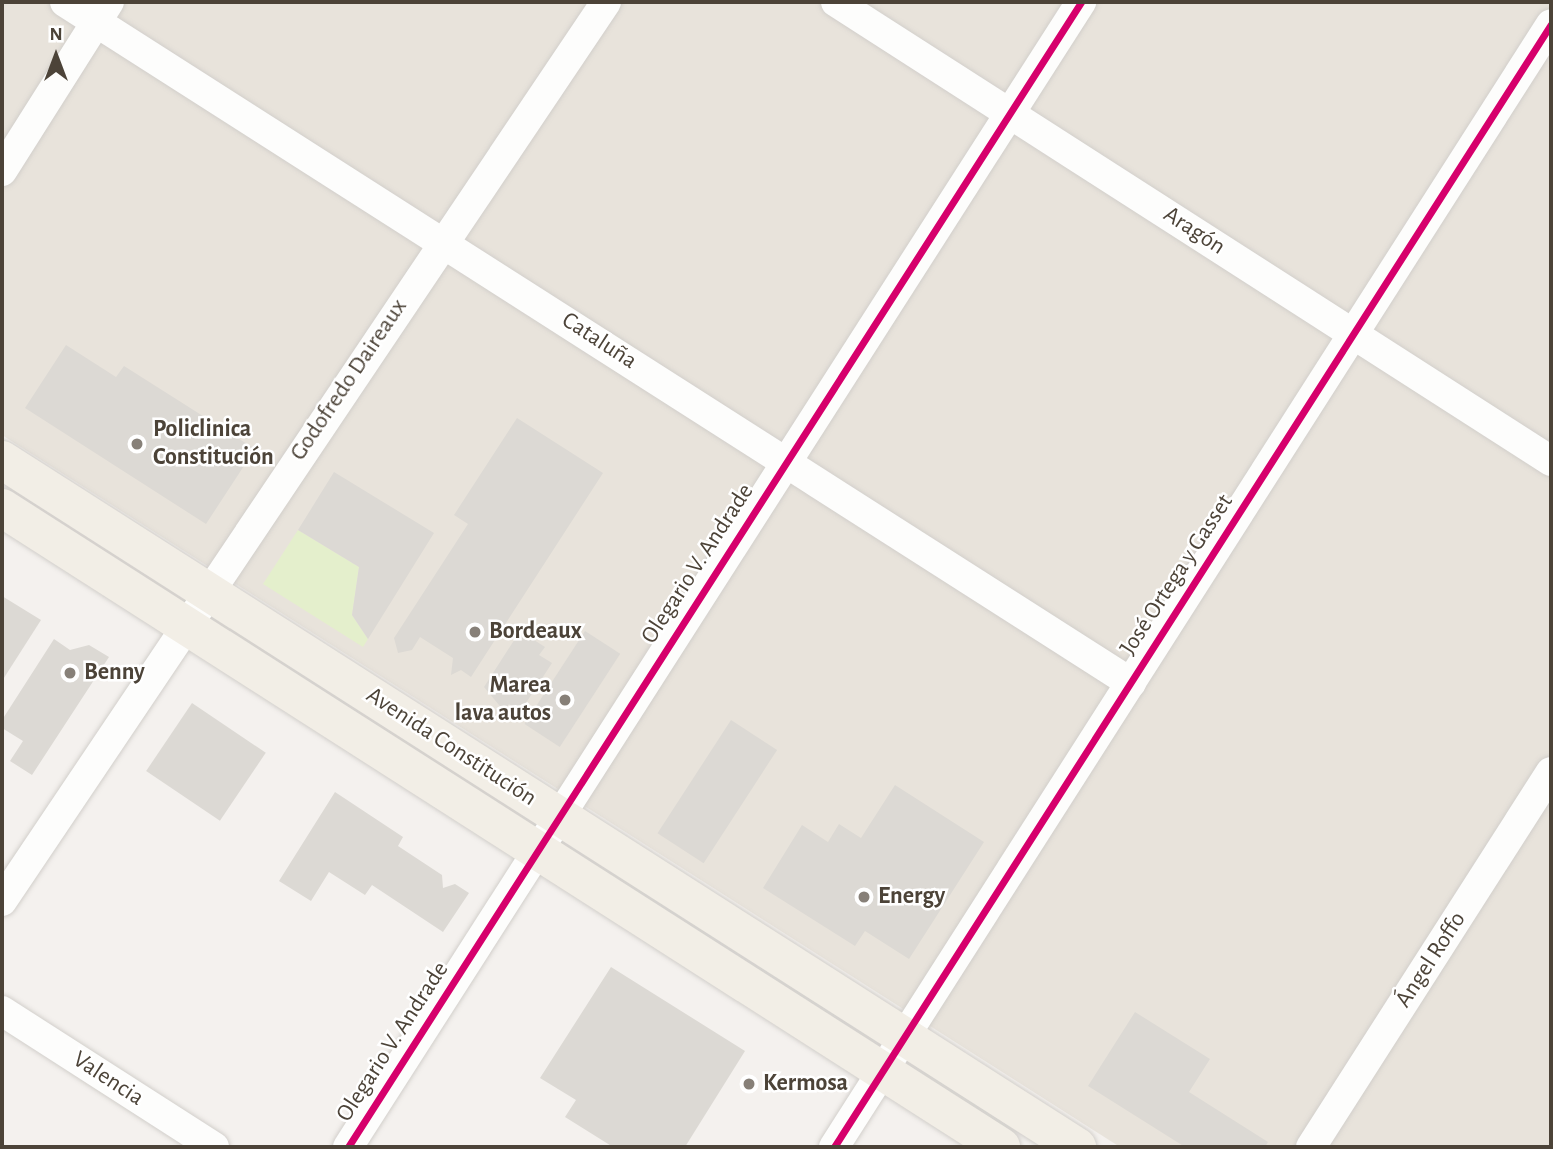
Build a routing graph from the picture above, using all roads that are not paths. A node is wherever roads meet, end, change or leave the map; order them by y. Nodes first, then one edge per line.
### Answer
1 (65, 2) edge
2 (606, 2) edge
3 (836, 2) edge
4 (1082, 2) edge
5 (103, 12) edge
6 (1551, 24) edge
7 (1010, 114) junction
8 (2, 171) edge
9 (442, 241) junction
10 (1354, 334) junction
11 (2, 460) edge
12 (1551, 461) edge
13 (786, 462) junction
14 (2, 508) edge
15 (207, 591) junction
16 (184, 625) junction
17 (1131, 683) junction
18 (1551, 772) edge
19 (559, 817) junction
20 (538, 851) junction
21 (2, 901) edge
22 (2, 1011) edge
23 (904, 1037) junction
24 (883, 1071) junction
25 (214, 1147) edge
26 (348, 1147) edge
27 (834, 1147) edge
28 (1001, 1147) edge
29 (1077, 1147) edge
30 (1311, 1147) edge

1 - 5 street, Cataluña
2 - 9 street, Godofredo Daireaux
3 - 7 street, Aragón
4 - 7 street, Olegario V. Andrade
5 - 8 street
5 - 9 street, Cataluña
6 - 10 street, José Ortega y Gasset
7 - 10 street, Aragón
7 - 13 street, Olegario V. Andrade
9 - 13 street, Cataluña
9 - 15 street, Godofredo Daireaux
10 - 12 street, Aragón
10 - 17 street, José Ortega y Gasset
11 - 15 main road, Avenida Constitución
13 - 17 street, Cataluña
13 - 19 street, Olegario V. Andrade
14 - 16 main road, Avenida Constitución
15 - 16 street, Godofredo Daireaux
15 - 19 main road, Avenida Constitución
16 - 20 main road, Avenida Constitución
16 - 21 street, Godofredo Daireaux
17 - 23 street, José Ortega y Gasset
18 - 30 street, Ángel Roffo
19 - 20 street, Olegario V. Andrade
19 - 23 main road, Avenida Constitución
20 - 24 main road, Avenida Constitución
20 - 26 street, Olegario V. Andrade
22 - 25 street, Valencia
23 - 24 street, José Ortega y Gasset
23 - 29 main road, Avenida Constitución
24 - 27 street, José Ortega y Gasset
24 - 28 main road, Avenida Constitución

